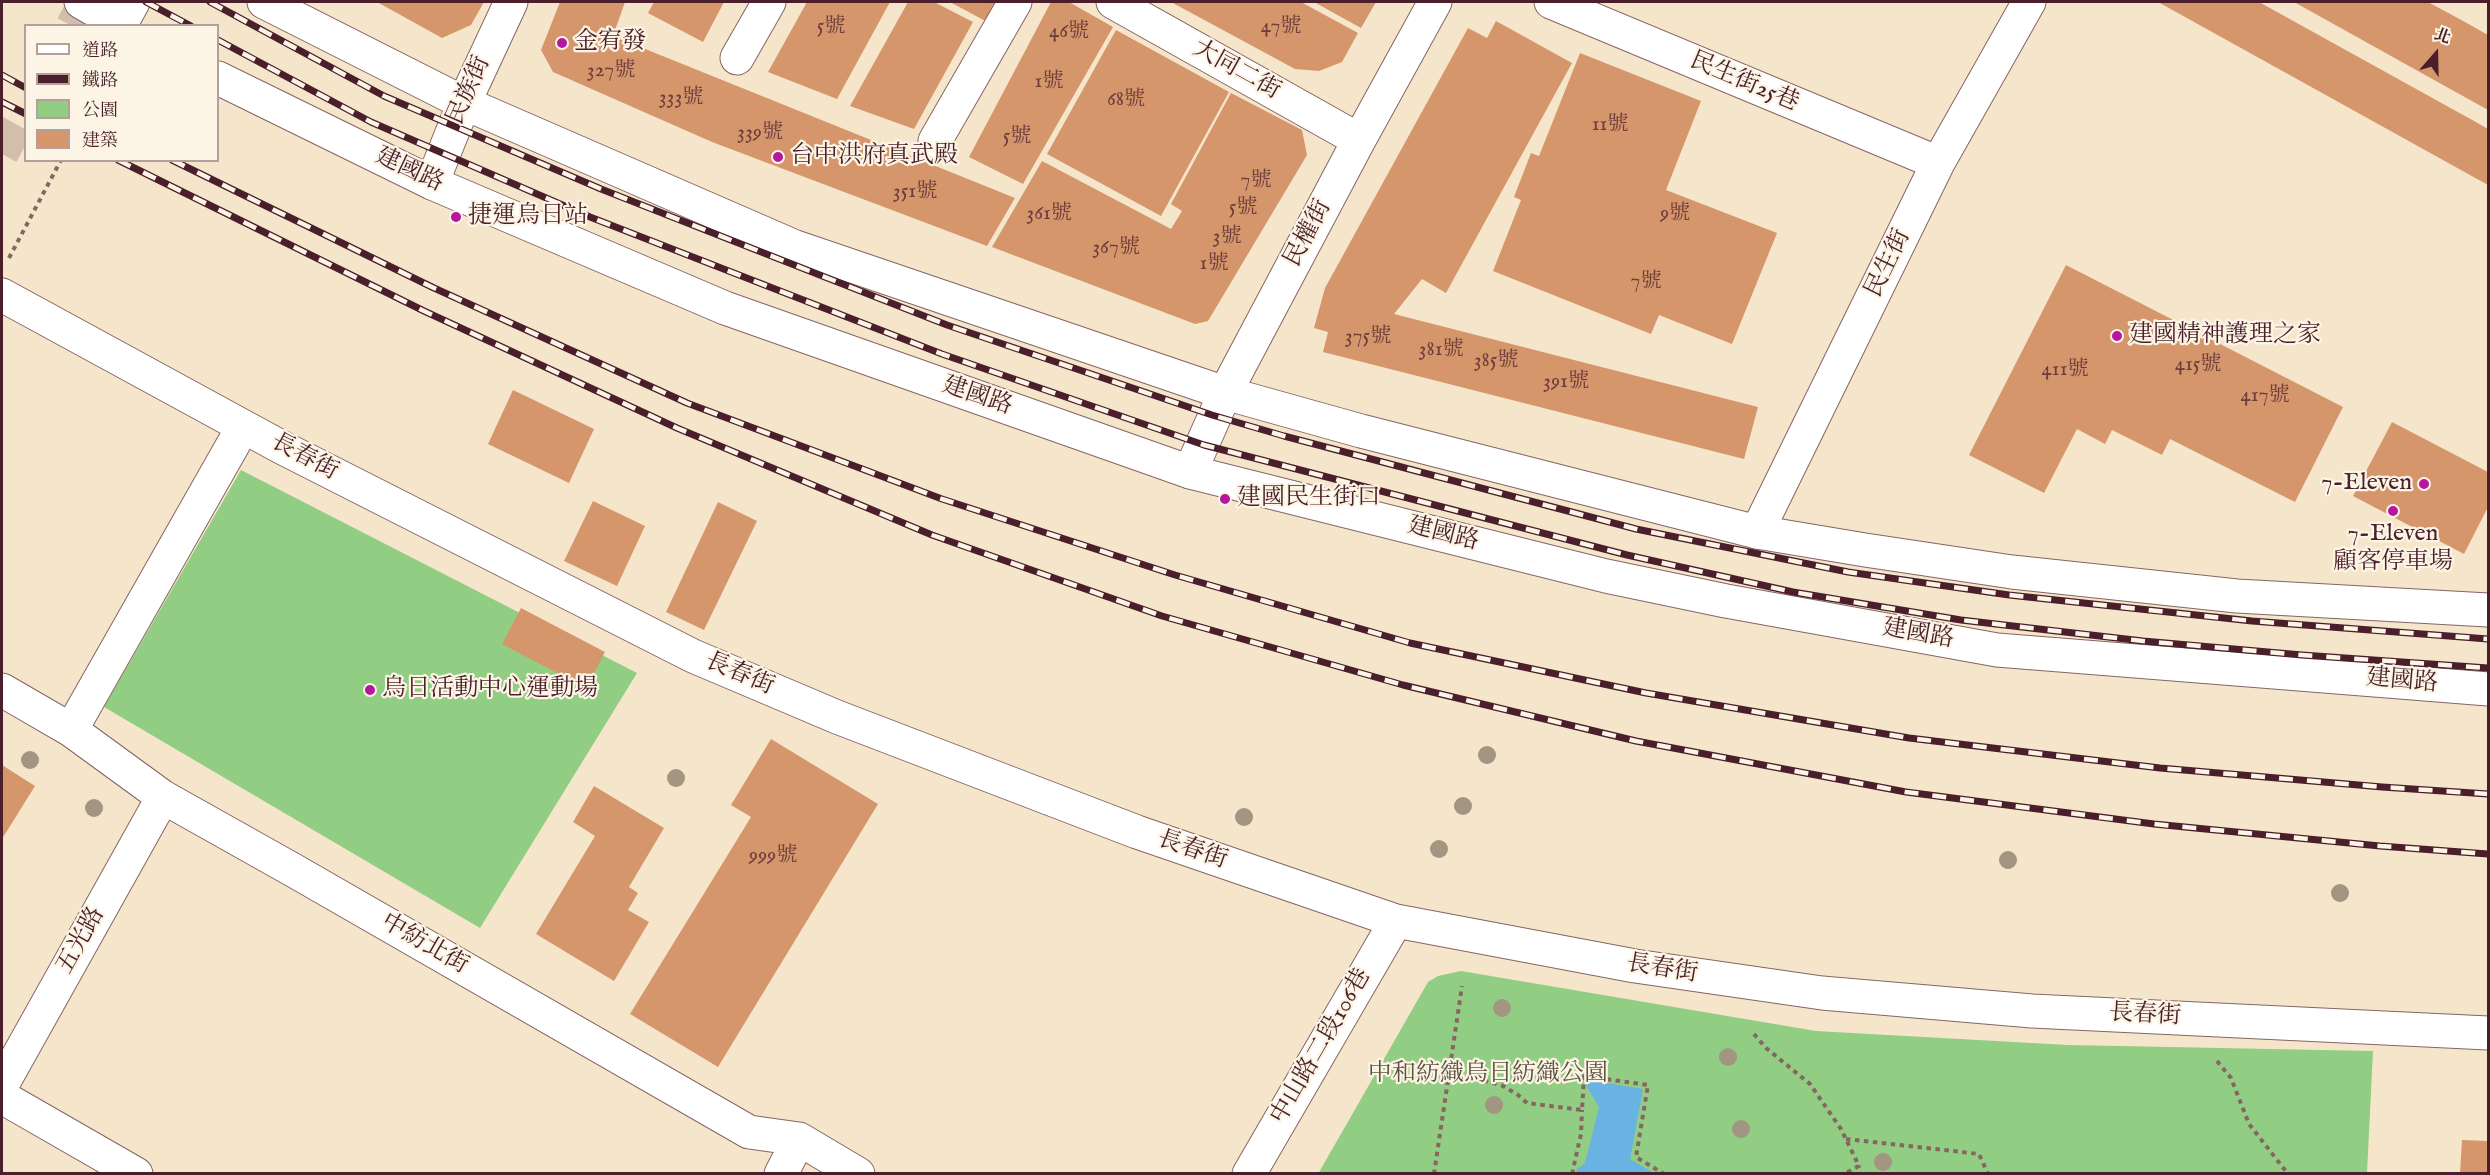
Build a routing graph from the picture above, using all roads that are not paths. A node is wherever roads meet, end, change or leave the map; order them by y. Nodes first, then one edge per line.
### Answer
1 (81, 2) edge
2 (264, 2) edge
3 (511, 2) edge
4 (769, 2) edge
5 (1015, 2) edge
6 (1113, 2) edge
7 (1436, 2) edge
8 (1551, 2) edge
9 (2029, 2) edge
10 (126, 17) edge
11 (737, 58) dead end
12 (219, 78) edge
13 (464, 103) junction
14 (1359, 140) junction
15 (935, 141) dead end
16 (1938, 164) junction
17 (432, 183) junction
18 (2, 295) edge
19 (1225, 393) junction
20 (243, 427) junction
21 (1190, 472) junction
22 (1757, 532) junction
23 (2488, 610) edge
24 (2488, 689) edge
25 (2, 690) edge
26 (71, 730) junction
27 (163, 797) junction
28 (1395, 921) junction
29 (2488, 1033) edge
30 (2, 1085) edge
31 (2, 1097) edge
32 (800, 1140) junction
33 (136, 1173) edge
34 (781, 1173) edge
35 (858, 1173) edge
36 (1249, 1173) edge

1 - 10 street
2 - 13 street
3 - 13 street, 民族街
4 - 11 street
5 - 15 street
6 - 14 street, 大同二街
7 - 14 street, 民權街
8 - 16 street, 民生街25巷
9 - 16 street, 民生街
12 - 17 street, 建國路
13 - 17 street, 民族街
13 - 19 street
14 - 19 street, 民權街
16 - 22 street, 民生街
17 - 21 street, 建國路
18 - 20 street, 長春街
19 - 21 street, 民權街
19 - 22 street
20 - 26 street
20 - 28 street, 長春街
21 - 24 street, 建國路
22 - 23 street
25 - 26 street, 中紡北街
26 - 27 street, 中紡北街
27 - 30 street, 五光路
27 - 32 street, 中紡北街
28 - 29 street, 長春街
28 - 36 street, 中山路二段106巷
31 - 33 street
32 - 34 street
32 - 35 street, 中紡北街

